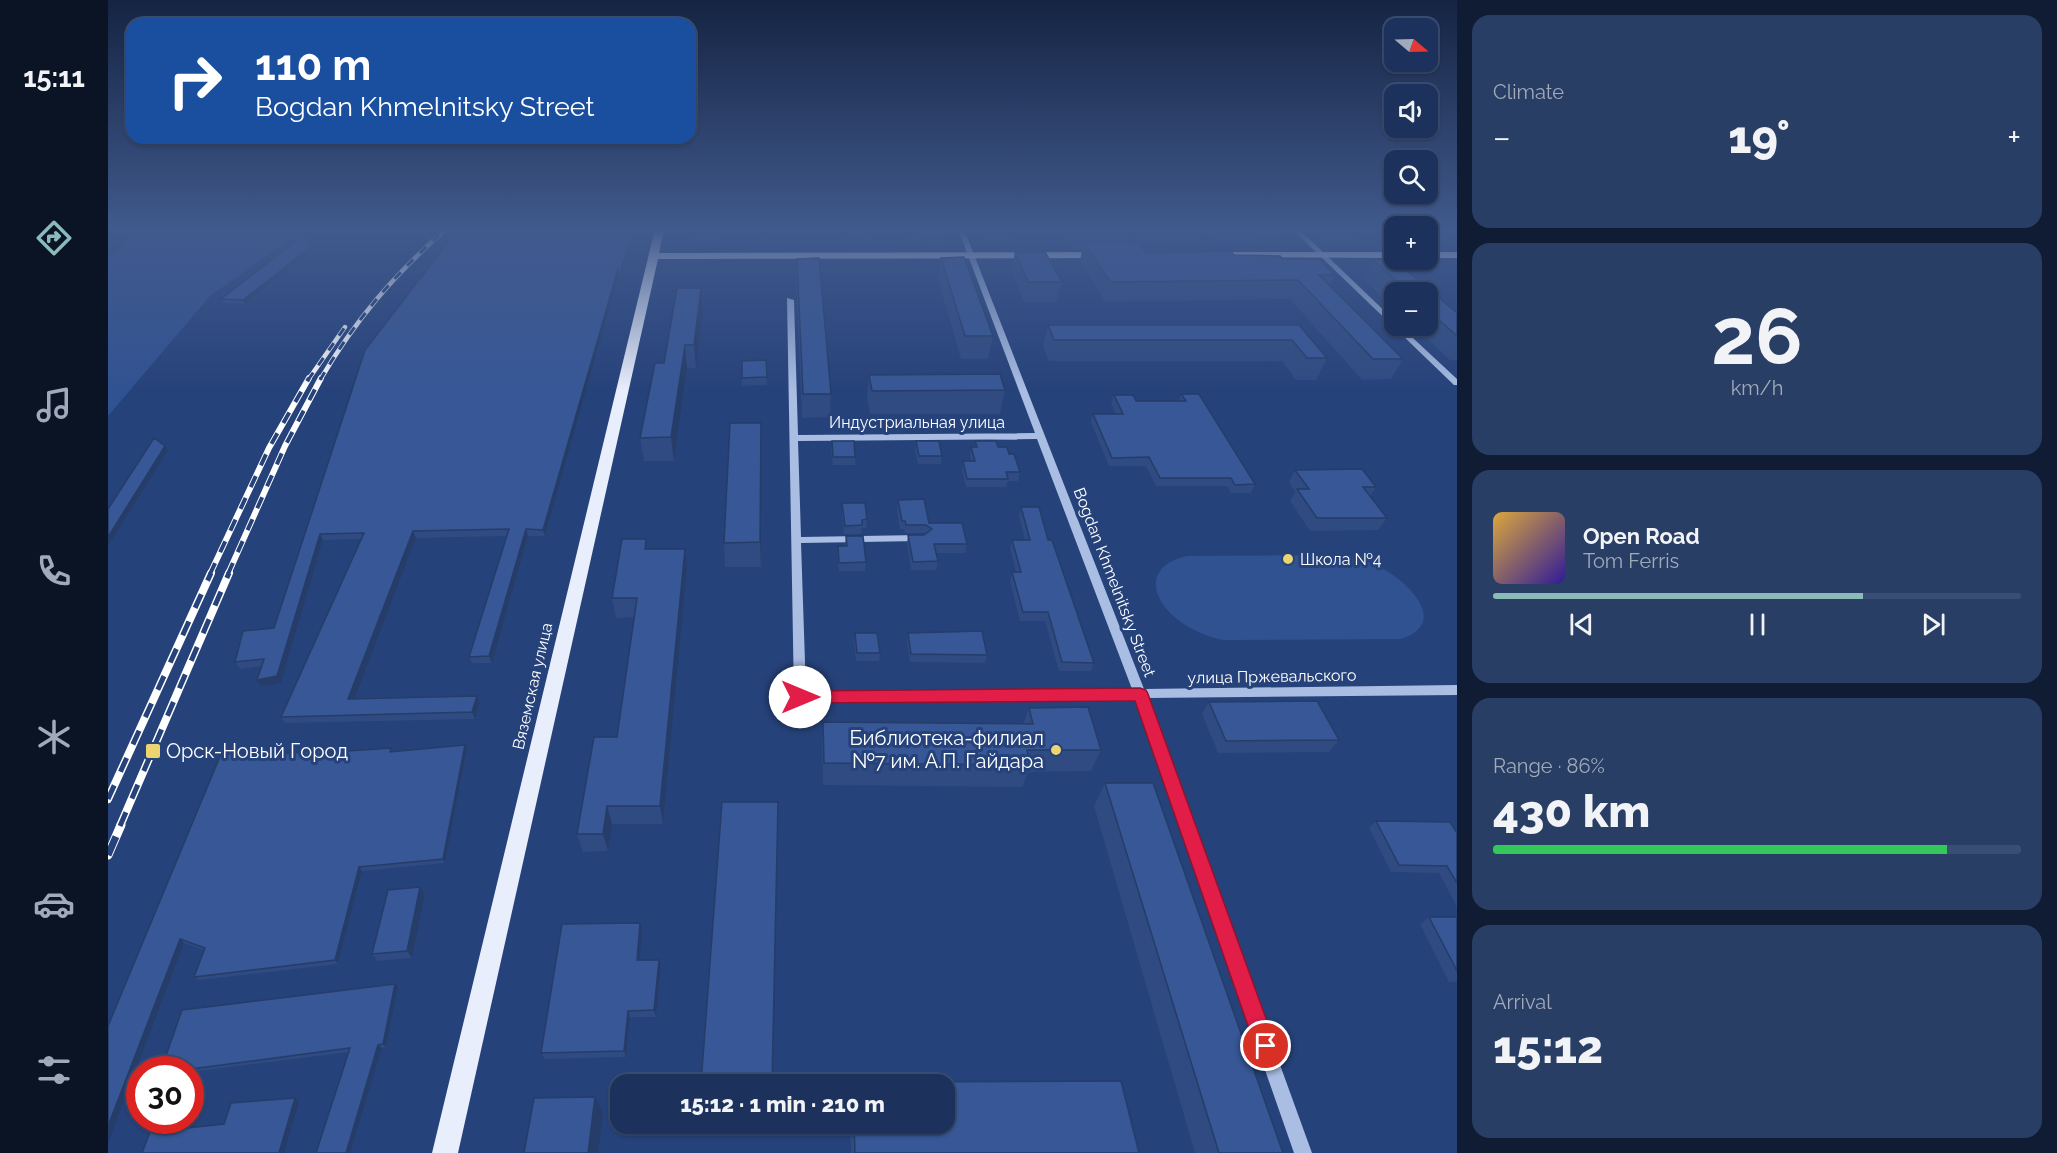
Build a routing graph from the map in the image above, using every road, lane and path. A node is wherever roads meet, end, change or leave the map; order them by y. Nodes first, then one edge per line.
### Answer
1 (648, 283) edge
2 (981, 283) edge
3 (1350, 283) edge
4 (790, 300) dead end
5 (1384, 315) edge
6 (1407, 336) edge
7 (1457, 383) edge
8 (1041, 436) junction
9 (793, 438) junction
10 (923, 538) edge
11 (796, 540) junction
12 (1457, 690) edge
13 (1140, 694) junction
14 (445, 1153) edge
15 (1303, 1153) edge

1 - 14 main road, Вяземская улица
2 - 8 street, Bogdan Khmelnitsky Street
3 - 5 street
4 - 9 street
6 - 7 street
8 - 9 street, Индустриальная улица
8 - 13 street, Bogdan Khmelnitsky Street
9 - 11 street
10 - 11 street
11 - 13 street, улица Пржевальского
12 - 13 street, улица Пржевальского
13 - 15 street, Bogdan Khmelnitsky Street

